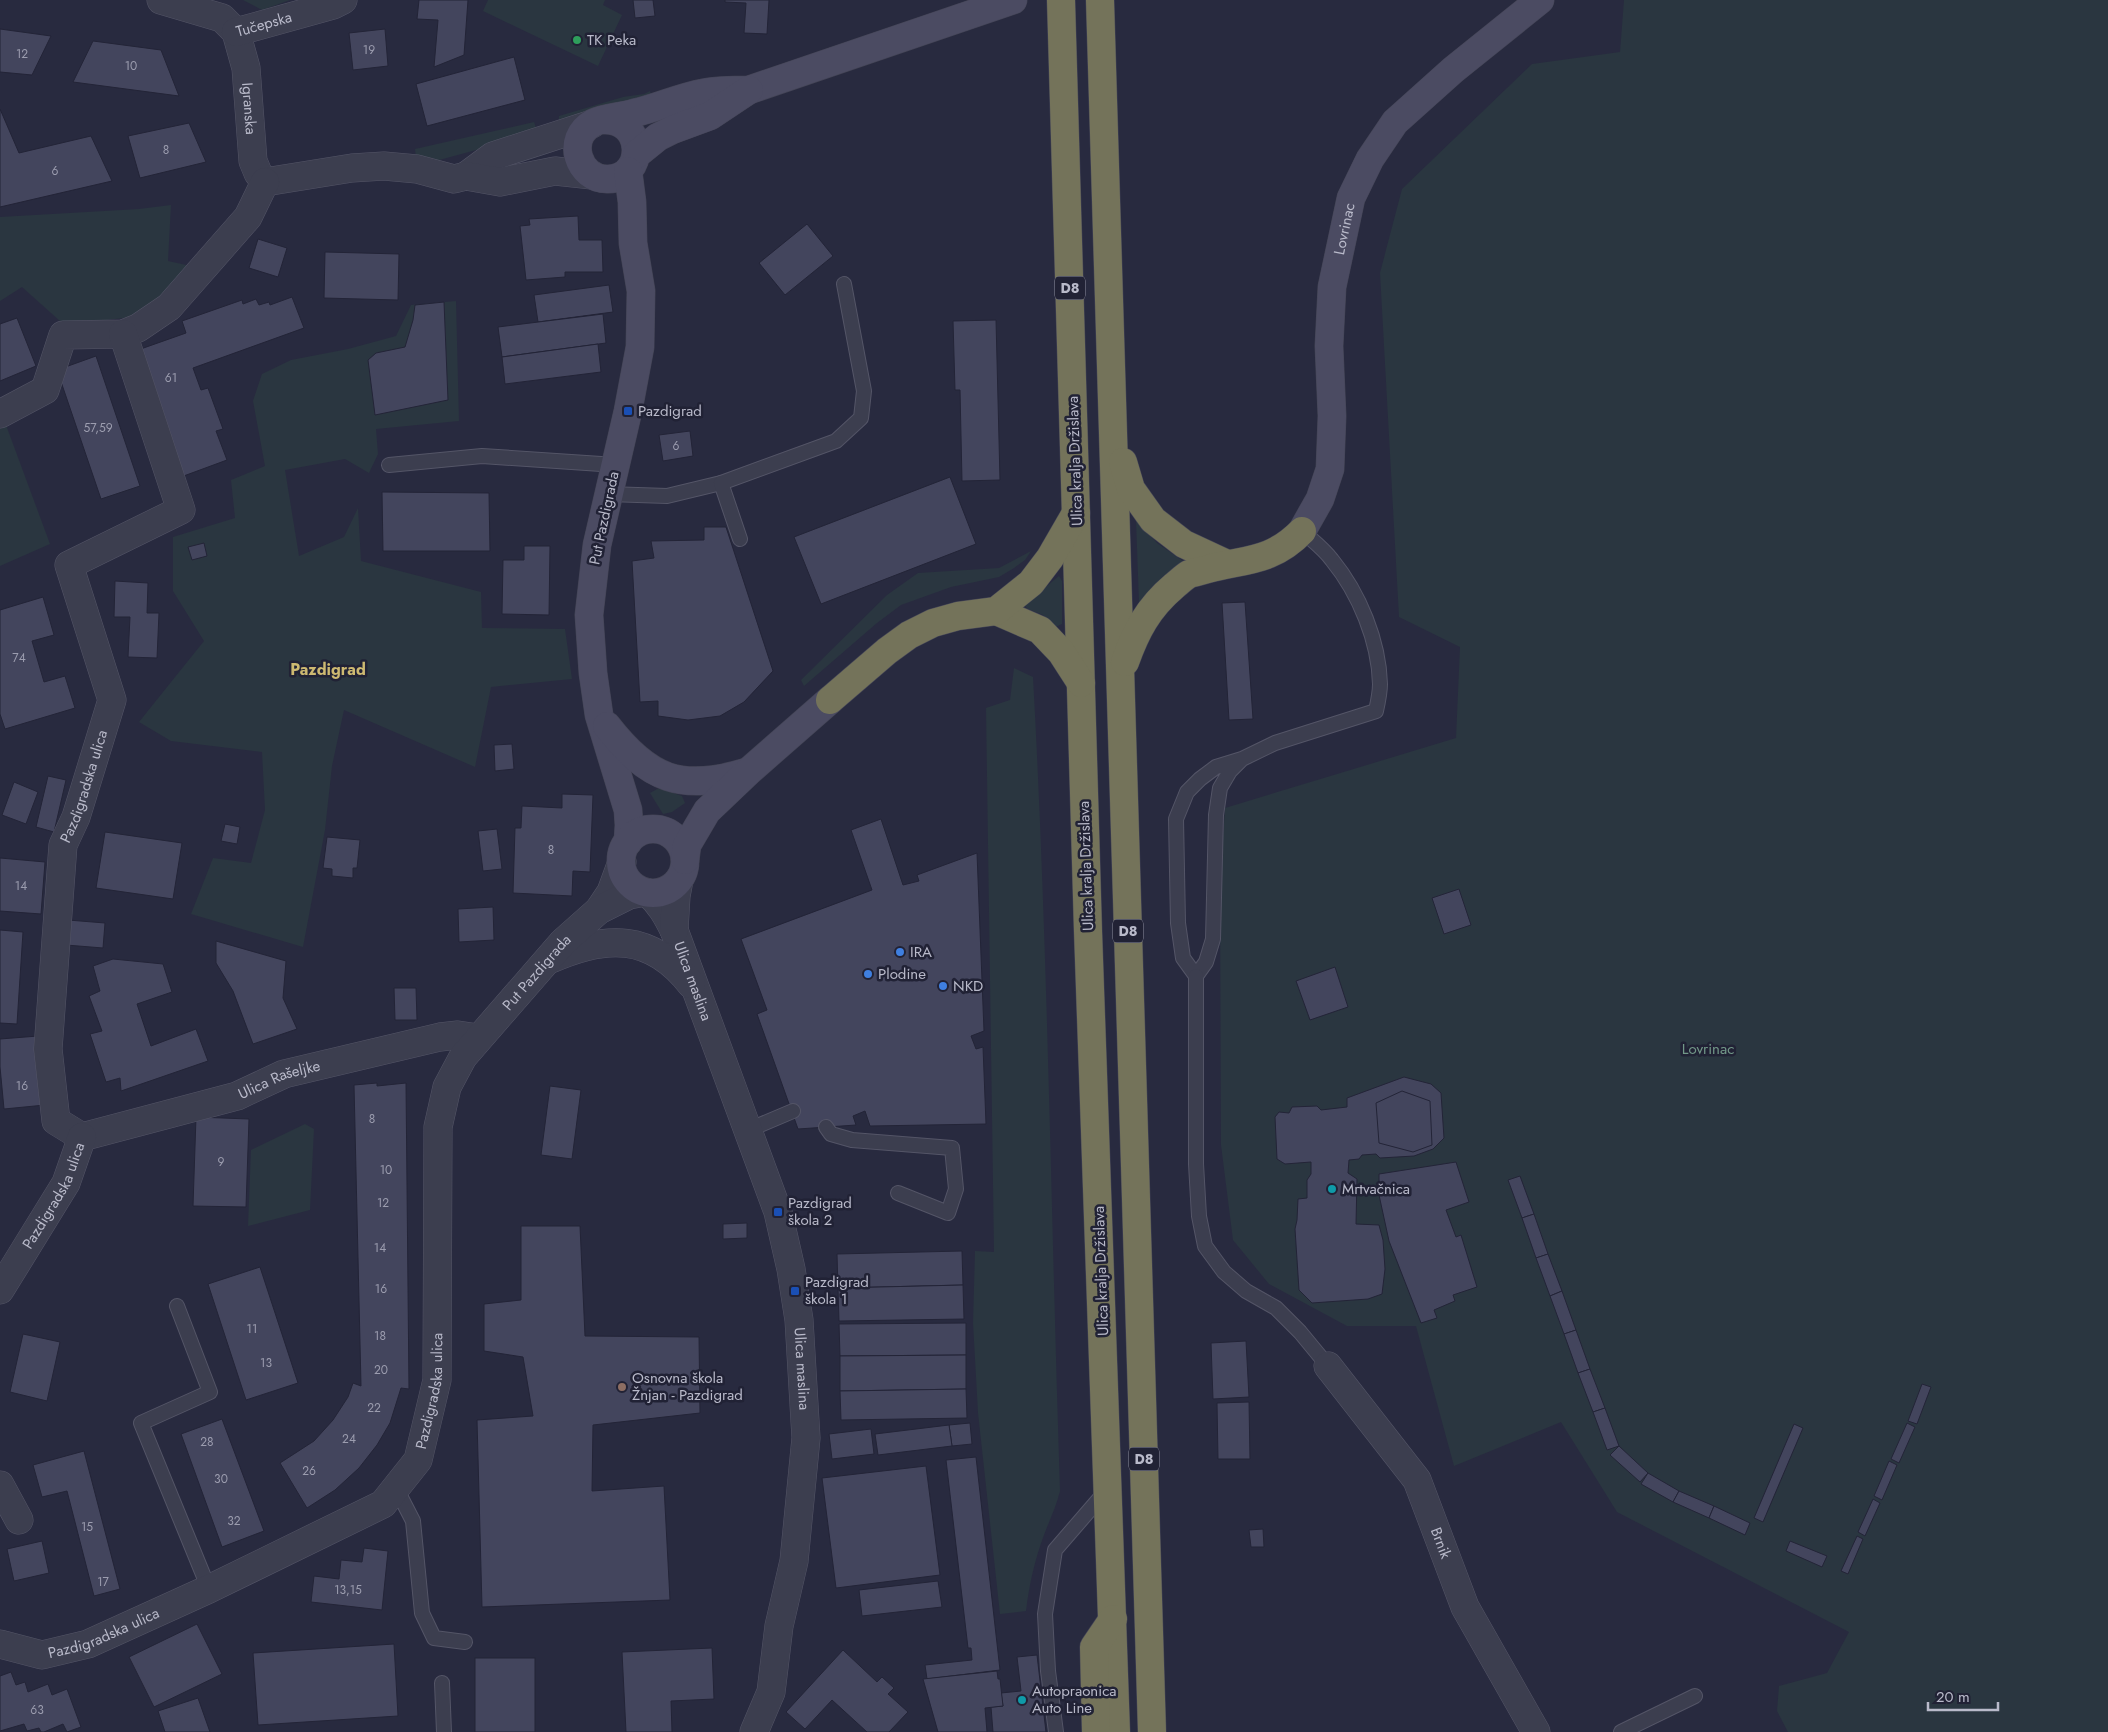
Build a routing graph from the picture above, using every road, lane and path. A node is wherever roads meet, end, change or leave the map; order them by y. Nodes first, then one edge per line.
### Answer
1 (161, 0) edge
2 (343, 0) edge
3 (1013, 0) edge
4 (1061, 0) edge
5 (1100, 0) edge
6 (1540, 0) edge
7 (236, 32) junction
8 (749, 90) junction
9 (597, 122) junction
10 (615, 170) junction
11 (466, 176) junction
12 (265, 182) junction
13 (844, 284) dead end
14 (123, 334) junction
15 (0, 414) edge
16 (1114, 436) junction
17 (389, 465) dead end
18 (616, 465) junction
19 (721, 483) junction
20 (608, 494) junction
21 (1076, 513) junction
22 (1302, 531) junction
23 (740, 539) dead end
24 (1228, 564) junction
25 (996, 611) junction
26 (1120, 676) junction
27 (1081, 683) junction
28 (830, 700) joint
29 (599, 716) junction
30 (1242, 759) junction
31 (748, 771) junction
32 (624, 793) junction
33 (707, 811) junction
34 (661, 831) junction
35 (624, 852) junction
36 (682, 870) junction
37 (646, 892) junction
38 (599, 910) junction
39 (674, 930) junction
40 (547, 960) junction
41 (1196, 976) junction
42 (697, 992) junction
43 (478, 1038) junction
44 (793, 1112) dead end
45 (826, 1126) dead end
46 (748, 1130) junction
47 (82, 1137) junction
48 (898, 1194) dead end
49 (1, 1285) edge
50 (177, 1306) dead end
51 (1328, 1366) joint
52 (0, 1485) edge
53 (396, 1488) junction
54 (1108, 1488) junction
55 (19, 1520) dead end
56 (209, 1589) junction
57 (1113, 1620) junction
58 (465, 1642) dead end
59 (0, 1644) edge
60 (442, 1684) dead end
61 (1695, 1696) dead end
62 (444, 1732) edge
63 (754, 1732) edge
64 (1056, 1732) edge
65 (1096, 1732) edge
66 (1116, 1732) edge
67 (1152, 1732) edge
68 (1536, 1732) edge
69 (1622, 1732) edge

1 - 7 street, Tučepska
2 - 7 street, Tučepska
3 - 8 street
4 - 21 highway, Ulica kralja Držislava / D8
5 - 16 highway, D8
6 - 22 street, Lovrinac
7 - 12 street, Igranska
8 - 9 street
8 - 10 street
9 - 10 street
9 - 10 street
9 - 11 street
10 - 11 street
10 - 18 street, Put Pazdigrada
11 - 12 street
12 - 14 street
13 - 19 lane
14 - 15 street
14 - 47 street, Pazdigradska ulica
16 - 24 highway
16 - 26 highway, D8
17 - 18 lane
18 - 20 street, Put Pazdigrada
19 - 20 lane
19 - 23 lane
20 - 29 street, Put Pazdigrada
21 - 25 highway
21 - 27 highway, Ulica kralja Držislava / D8
22 - 24 highway
22 - 30 lane
24 - 26 highway
25 - 27 highway
25 - 28 highway
26 - 67 highway, D8
27 - 54 highway, Ulica kralja Držislava / D8
28 - 31 street
29 - 31 street
29 - 32 street, Put Pazdigrada
30 - 41 lane
30 - 41 lane
31 - 33 street
32 - 34 street, Put Pazdigrada
32 - 35 street, Put Pazdigrada
33 - 34 street
33 - 36 street
34 - 35 street
34 - 36 street
35 - 37 street
35 - 38 street, Put Pazdigrada
36 - 37 street
36 - 39 street, Ulica maslina
37 - 38 street, Put Pazdigrada
37 - 39 street, Ulica maslina
38 - 40 street, Put Pazdigrada
39 - 42 street, Ulica maslina
40 - 42 street
40 - 43 street, Put Pazdigrada
41 - 51 lane
42 - 46 street, Ulica maslina
43 - 47 street, Ulica Rašeljke
43 - 53 street, Pazdigradska ulica
44 - 46 lane
45 - 48 lane
46 - 63 street, Ulica maslina
47 - 49 street, Pazdigradska ulica
50 - 56 lane
51 - 68 street, Brnik
52 - 55 street
53 - 56 street, Pazdigradska ulica
53 - 58 lane
54 - 57 highway, Ulica kralja Držislava / D8
54 - 64 lane
56 - 59 street, Pazdigradska ulica
57 - 65 highway
57 - 66 highway, Ulica kralja Držislava / D8
60 - 62 lane
61 - 69 lane

